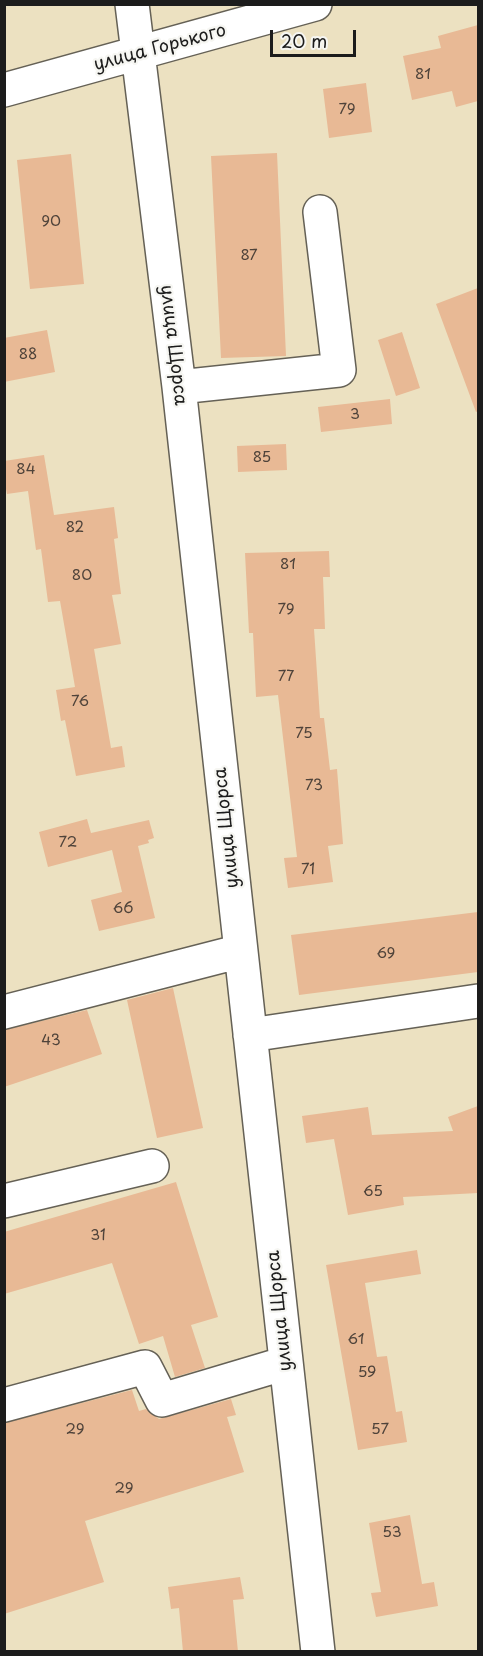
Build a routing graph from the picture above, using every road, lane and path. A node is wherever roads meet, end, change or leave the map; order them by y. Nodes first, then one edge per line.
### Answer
1 (132, 4) edge
2 (315, 4) edge
3 (136, 55) junction
4 (4, 90) edge
5 (320, 212) dead end
6 (179, 387) junction
7 (241, 951) junction
8 (478, 1001) edge
9 (4, 1012) edge
10 (250, 1035) junction
11 (152, 1166) dead end
12 (4, 1201) edge
13 (286, 1363) junction
14 (4, 1405) edge
15 (318, 1652) edge

1 - 3 street, улица Щорса
2 - 3 street, улица Горького
3 - 4 street, улица Горького
3 - 6 street, улица Щорса
5 - 6 street
6 - 7 street, улица Щорса
7 - 9 street
7 - 10 street, улица Щорса
8 - 10 street
10 - 13 street, улица Щорса
11 - 12 street
13 - 14 street
13 - 15 street, улица Щорса

